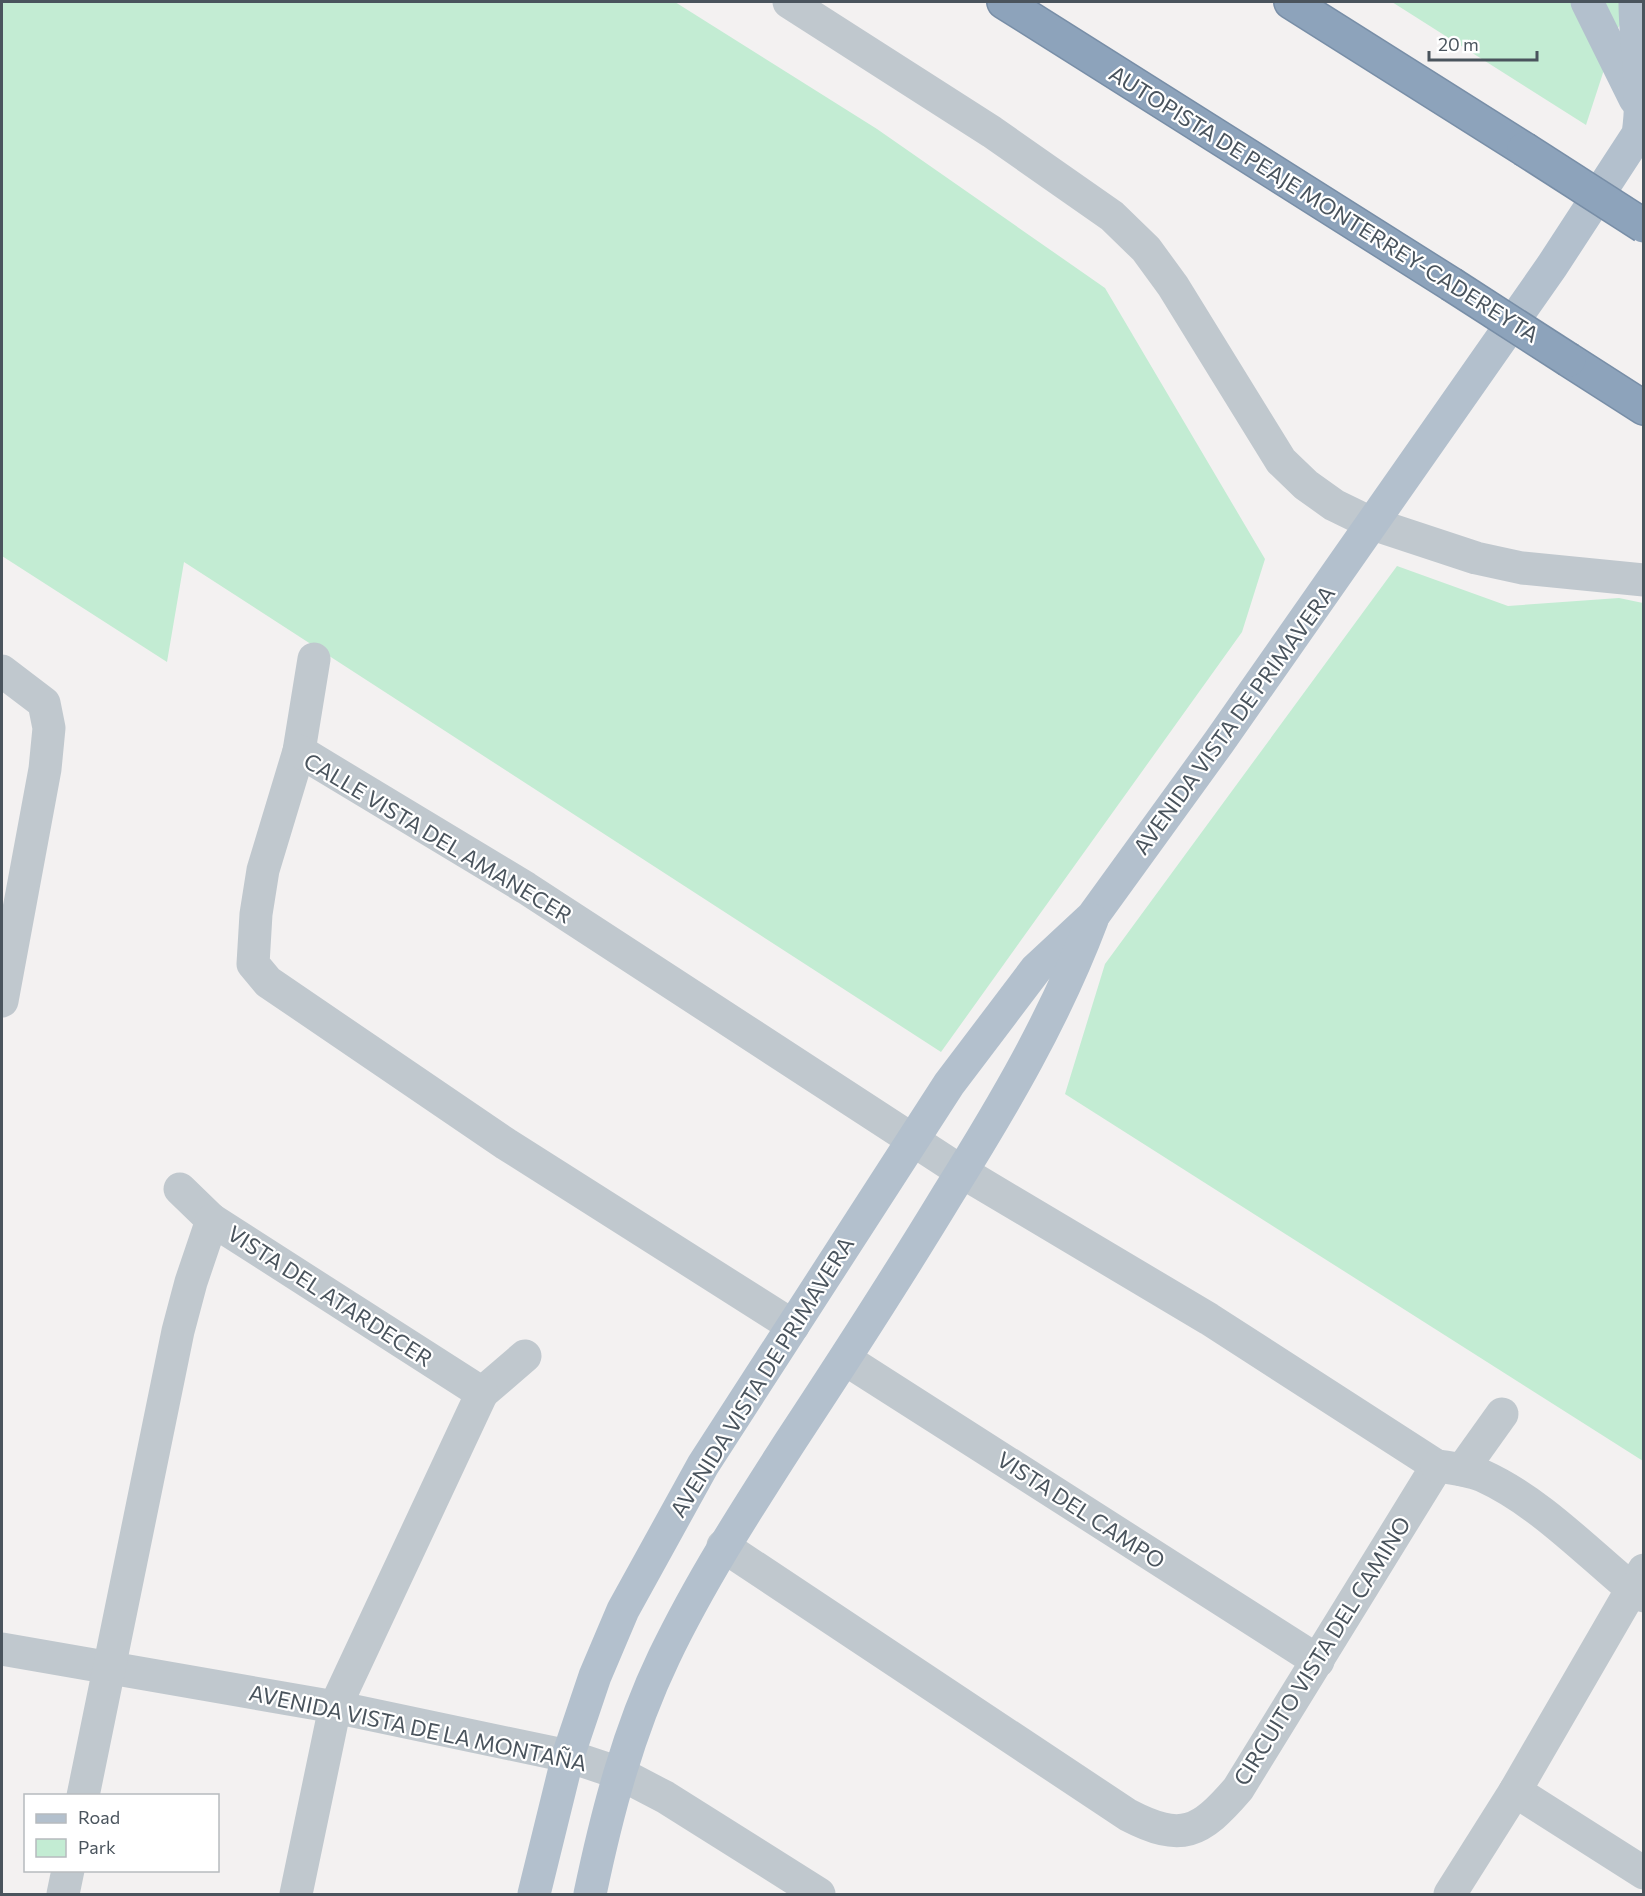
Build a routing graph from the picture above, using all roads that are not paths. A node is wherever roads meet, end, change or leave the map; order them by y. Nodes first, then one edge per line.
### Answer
1 (789, 2) edge
2 (1004, 2) edge
3 (1291, 2) edge
4 (1587, 2) edge
5 (1635, 2) edge
6 (1644, 29) edge
7 (1641, 129) edge
8 (1644, 226) edge
9 (1644, 408) edge
10 (1373, 524) junction
11 (1644, 580) edge
12 (314, 659) dead end
13 (2, 671) edge
14 (299, 752) junction
15 (1093, 916) junction
16 (8, 943) edge
17 (2, 1000) edge
18 (913, 1140) junction
19 (962, 1172) junction
20 (180, 1189) dead end
21 (212, 1220) junction
22 (793, 1326) junction
23 (525, 1356) dead end
24 (844, 1359) junction
25 (482, 1394) junction
26 (1502, 1414) dead end
27 (1450, 1468) junction
28 (723, 1546) junction
29 (1640, 1585) edge
30 (11, 1651) edge
31 (1318, 1661) junction
32 (110, 1667) junction
33 (335, 1707) junction
34 (568, 1756) junction
35 (618, 1773) junction
36 (1515, 1791) junction
37 (83, 1794) edge
38 (68, 1872) edge
39 (1644, 1873) edge
40 (63, 1894) edge
41 (296, 1894) edge
42 (534, 1894) edge
43 (590, 1894) edge
44 (819, 1894) edge
45 (1450, 1894) edge

1 - 10 street
2 - 9 highway, AUTOPISTA DE PEAJE MONTERREY-CADEREYTA, bridge
3 - 8 highway, bridge
4 - 7 main road
5 - 6 main road
5 - 7 main road
7 - 10 main road, AVENIDA VISTA DE PRIMAVERA
10 - 11 street
10 - 15 main road, AVENIDA VISTA DE PRIMAVERA
12 - 14 street
13 - 16 street
14 - 18 street, CALLE VISTA DEL AMANECER
14 - 22 street, CALLE VISTA DEL AMANECER
15 - 18 main road, AVENIDA VISTA DE PRIMAVERA
15 - 19 main road, AVENIDA VISTA DE PRIMAVERA
16 - 17 street
18 - 19 street, CALLE VISTA DEL AMANECER
18 - 22 main road, AVENIDA VISTA DE PRIMAVERA
19 - 24 main road, AVENIDA VISTA DE PRIMAVERA
19 - 27 street
20 - 21 street
21 - 25 street, VISTA DEL ATARDECER
21 - 32 street, VISTA DEL ATARDECER
22 - 34 main road, AVENIDA VISTA DE PRIMAVERA
23 - 25 street
24 - 28 main road, AVENIDA VISTA DE PRIMAVERA
24 - 31 street, VISTA DEL CAMPO
25 - 33 street
26 - 27 street, CIRCUITO VISTA DEL CAMINO
27 - 29 street
27 - 31 street, CIRCUITO VISTA DEL CAMINO
28 - 31 street, CIRCUITO VISTA DEL CAMINO
28 - 35 main road, AVENIDA VISTA DE PRIMAVERA
29 - 36 street
30 - 32 street, AVENIDA VISTA DE LA MONTAÑA
32 - 33 street, AVENIDA VISTA DE LA MONTAÑA
32 - 37 street, VISTA DEL ATARDECER
33 - 34 street, AVENIDA VISTA DE LA MONTAÑA
33 - 41 street
34 - 35 street, AVENIDA VISTA DE LA MONTAÑA
34 - 42 main road, AVENIDA VISTA DE PRIMAVERA
35 - 43 main road, AVENIDA VISTA DE PRIMAVERA
35 - 44 street, AVENIDA VISTA DE LA MONTAÑA
36 - 39 street
36 - 45 street
38 - 40 street

